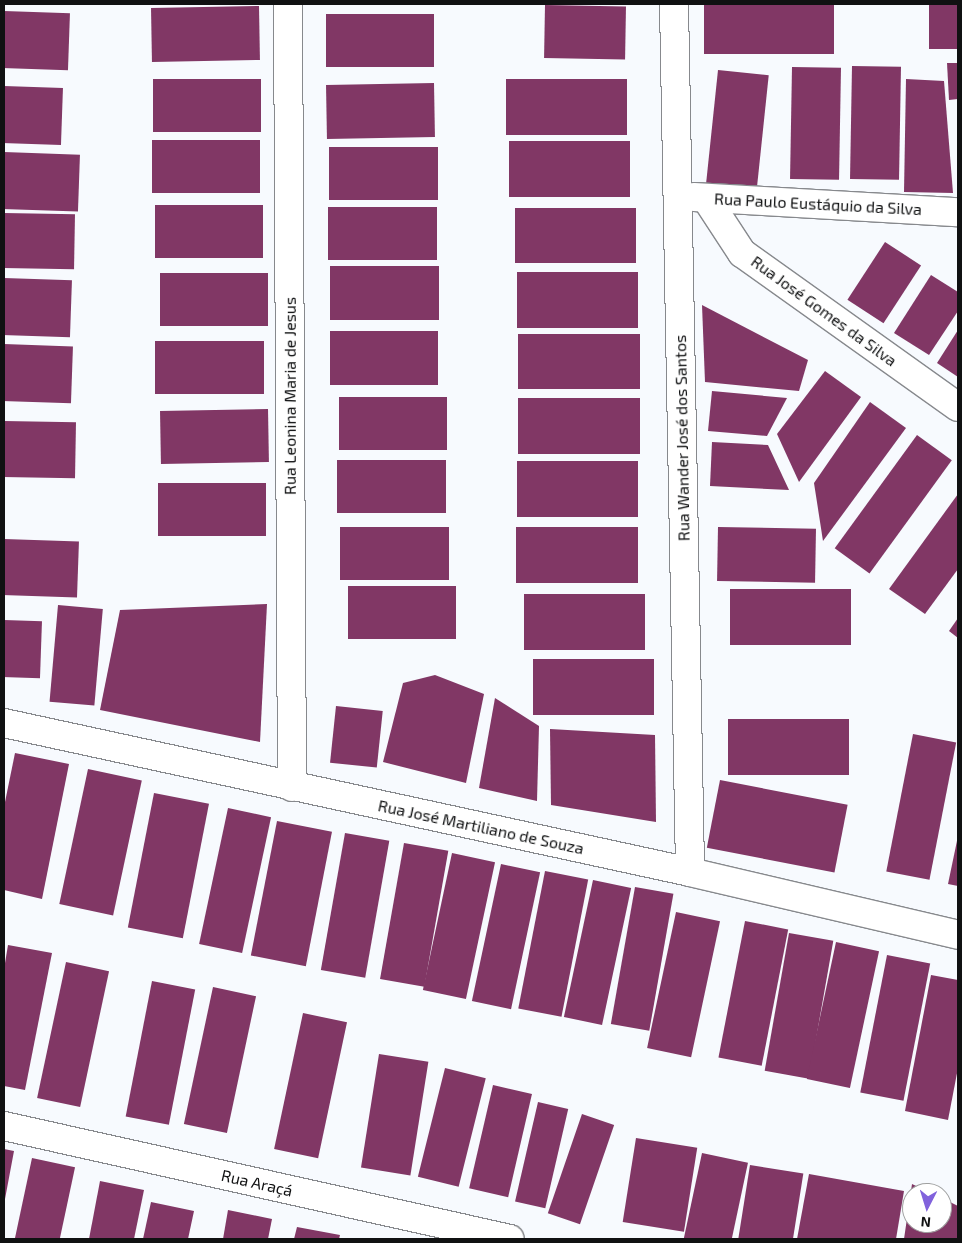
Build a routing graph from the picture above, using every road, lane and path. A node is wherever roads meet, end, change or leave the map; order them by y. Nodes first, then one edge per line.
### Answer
1 (288, 4) edge
2 (674, 4) edge
3 (678, 196) junction
4 (706, 198) junction
5 (958, 212) edge
6 (958, 408) edge
7 (4, 722) edge
8 (292, 787) junction
9 (690, 872) junction
10 (958, 935) edge
11 (4, 1126) edge
12 (510, 1239) edge

1 - 8 street, Rua Leonina Maria de Jesus
2 - 3 street, Rua Wander José dos Santos
3 - 4 street, Rua Paulo Eustáquio da Silva
3 - 9 street, Rua Wander José dos Santos
4 - 5 street, Rua Paulo Eustáquio da Silva
4 - 6 street, Rua José Gomes da Silva
7 - 8 street, Rua José Martiliano de Souza
8 - 9 street, Rua José Martiliano de Souza
9 - 10 street, Rua José Martiliano de Souza
11 - 12 street, Rua Araçá

